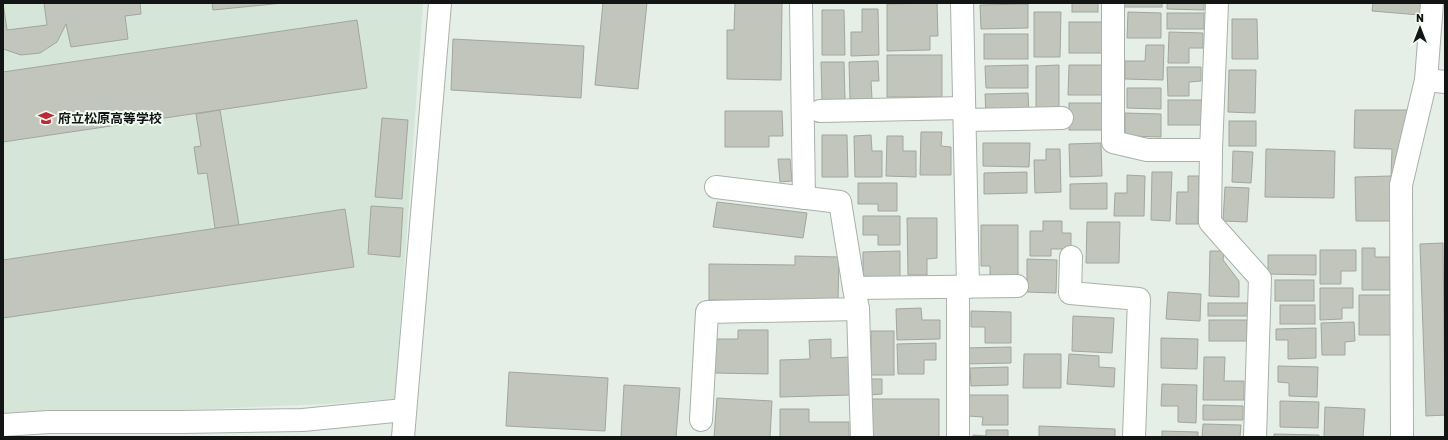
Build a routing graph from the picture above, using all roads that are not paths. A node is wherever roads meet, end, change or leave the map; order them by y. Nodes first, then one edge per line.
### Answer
1 (440, 3) edge
2 (801, 3) edge
3 (962, 3) edge
4 (1113, 3) edge
5 (1217, 3) edge
6 (1432, 3) edge
7 (1436, 81) edge
8 (820, 111) dead end
9 (964, 114) junction
10 (1062, 118) dead end
11 (1211, 150) junction
12 (716, 187) dead end
13 (804, 198) junction
14 (1071, 257) dead end
15 (1017, 286) dead end
16 (963, 287) junction
17 (854, 288) junction
18 (858, 309) junction
19 (404, 410) junction
20 (701, 420) dead end
21 (3, 425) edge
22 (403, 437) edge
23 (862, 437) edge
24 (958, 437) edge
25 (1134, 437) edge
26 (1255, 437) edge
27 (1402, 437) edge

1 - 19 street
2 - 13 street
3 - 9 street
4 - 11 street
5 - 11 street
6 - 7 street
7 - 27 street
8 - 9 street
9 - 10 street
9 - 16 street
11 - 26 street
12 - 13 street
13 - 17 street
14 - 25 street
15 - 16 street
16 - 17 street
16 - 24 street
17 - 18 street
18 - 20 street
18 - 23 street
19 - 21 street
19 - 22 street

